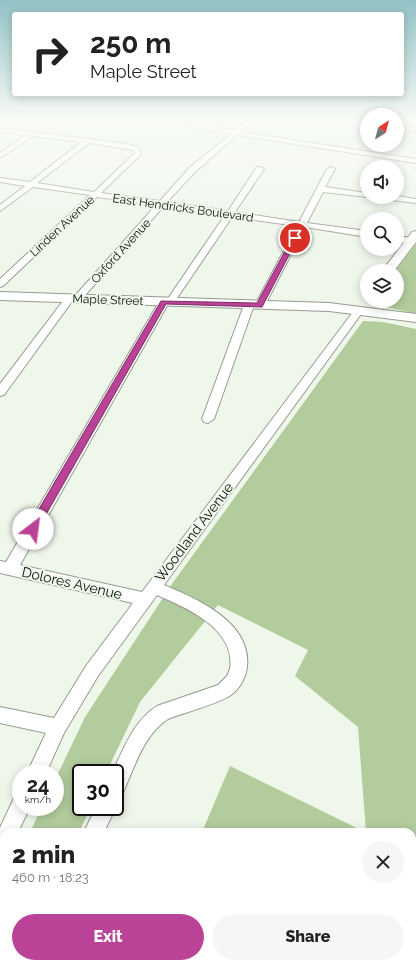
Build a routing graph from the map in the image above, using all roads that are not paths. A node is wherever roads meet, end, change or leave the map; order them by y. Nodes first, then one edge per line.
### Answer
1 (56, 165) edge
2 (126, 165) edge
3 (198, 165) edge
4 (260, 169) dead end
5 (331, 169) dead end
6 (0, 180) edge
7 (30, 185) junction
8 (320, 189) junction
9 (360, 194) edge
10 (95, 195) junction
11 (404, 200) edge
12 (416, 201) edge
13 (162, 205) junction
14 (0, 209) edge
15 (229, 215) junction
16 (302, 225) junction
17 (360, 233) edge
18 (414, 237) edge
19 (404, 238) edge
20 (393, 264) edge
21 (0, 284) edge
22 (0, 296) edge
23 (73, 299) junction
24 (167, 302) junction
25 (360, 304) edge
26 (255, 305) junction
27 (360, 308) edge
28 (378, 308) edge
29 (416, 318) edge
30 (0, 392) edge
31 (208, 419) dead end
32 (5, 568) edge
33 (149, 593) junction
34 (0, 715) edge
35 (58, 727) junction
36 (40, 764) edge
37 (124, 769) edge
38 (16, 816) edge
39 (102, 816) edge
40 (10, 828) edge
41 (96, 828) edge

1 - 7 street
2 - 10 street, Linden Avenue
3 - 13 street, Oxford Avenue
4 - 15 street
5 - 8 street
6 - 7 street, East Hendricks Boulevard
7 - 10 street, East Hendricks Boulevard
7 - 14 street
8 - 9 street
8 - 16 street
10 - 13 street, East Hendricks Boulevard
10 - 21 street, Linden Avenue
11 - 12 street
13 - 15 street, East Hendricks Boulevard
13 - 23 street, Oxford Avenue
15 - 16 street, East Hendricks Boulevard
15 - 24 street
16 - 17 street, East Hendricks Boulevard
16 - 26 street
18 - 19 street
18 - 20 main road
22 - 23 main road, Maple Street
23 - 24 main road, Maple Street
23 - 30 street, Oxford Avenue
24 - 26 main road, Maple Street
24 - 32 street
25 - 26 main road, Maple Street
26 - 31 street
27 - 33 street, Woodland Avenue
28 - 29 main road, Maple Street
32 - 33 street, Dolores Avenue
33 - 35 street, Woodland Avenue
33 - 37 street, Dolores Avenue
34 - 35 street
35 - 36 street, Woodland Avenue
38 - 40 street
39 - 41 street

